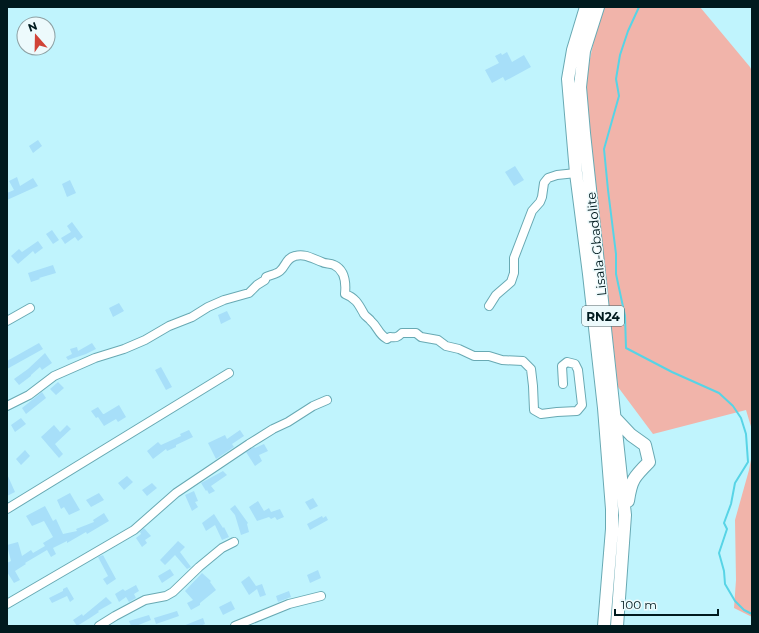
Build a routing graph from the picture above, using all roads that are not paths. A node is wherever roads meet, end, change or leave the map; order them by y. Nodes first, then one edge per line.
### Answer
1 (586, 7) edge
2 (598, 7) edge
3 (576, 173) junction
4 (489, 306) dead end
5 (30, 308) dead end
6 (7, 321) edge
7 (229, 373) dead end
8 (563, 384) dead end
9 (327, 400) dead end
10 (7, 406) edge
11 (616, 419) junction
12 (7, 509) edge
13 (626, 515) junction
14 (234, 542) dead end
15 (321, 596) dead end
16 (7, 604) edge
17 (99, 626) edge
18 (235, 626) edge
19 (604, 626) edge
20 (617, 626) edge

1 - 3 main road, Lisala-Gbadolite / RN24
2 - 11 main road, Lisala-Gbadolite / RN24
3 - 4 street
3 - 19 main road, Lisala-Gbadolite / RN24
5 - 6 street
7 - 12 street
8 - 10 street
9 - 16 street
11 - 13 main road, Lisala-Gbadolite / RN24
11 - 13 main road
13 - 20 main road, Lisala-Gbadolite / RN24
14 - 17 street
15 - 18 street

